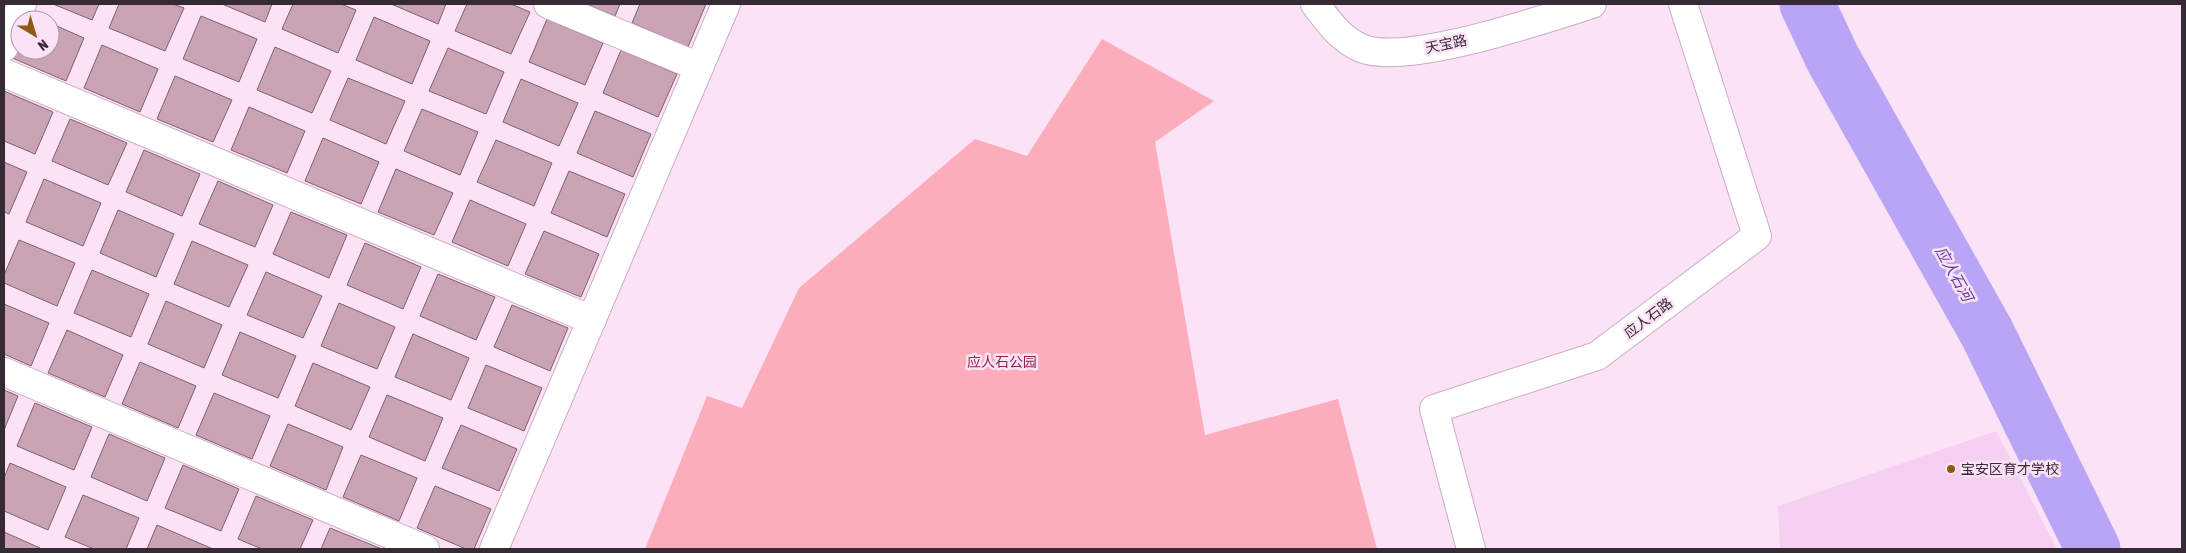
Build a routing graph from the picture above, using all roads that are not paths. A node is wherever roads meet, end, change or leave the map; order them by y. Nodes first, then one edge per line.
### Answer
1 (22, 4) edge
2 (548, 4) edge
3 (726, 4) edge
4 (1315, 4) edge
5 (1592, 4) edge
6 (1683, 4) edge
7 (4, 47) edge
8 (699, 67) junction
9 (4, 73) edge
10 (592, 320) junction
11 (4, 372) edge
12 (424, 549) edge
13 (494, 549) edge
14 (1471, 549) edge

1 - 7 street
2 - 8 street
3 - 8 street
4 - 5 street, 天宝路
6 - 14 street, 应人石路
8 - 10 street
9 - 10 street
10 - 13 street
11 - 12 street

